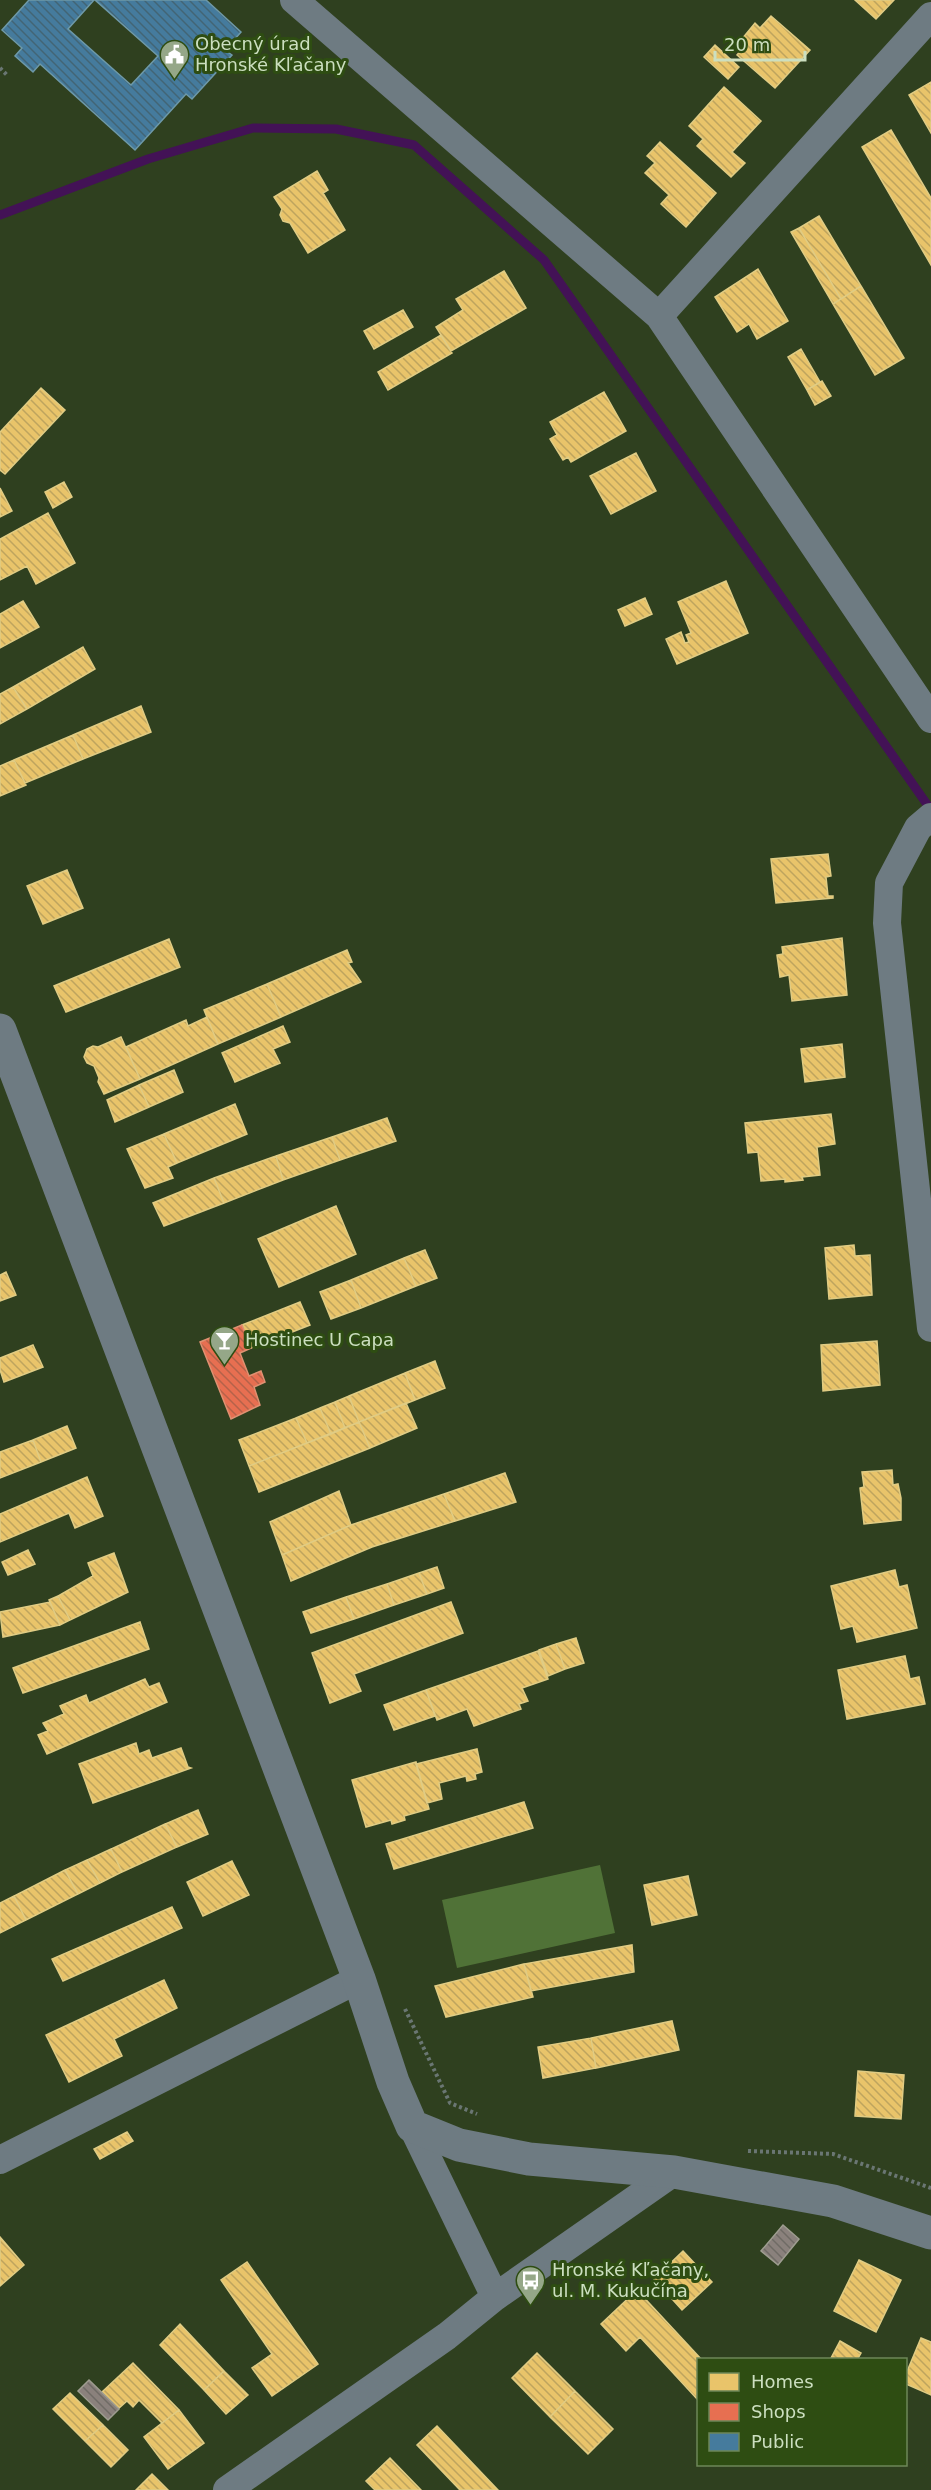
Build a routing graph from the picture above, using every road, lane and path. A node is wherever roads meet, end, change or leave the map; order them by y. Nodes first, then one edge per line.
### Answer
1 (294, 0) edge
2 (931, 16) edge
3 (0, 68) edge
4 (7, 75) dead end
5 (659, 316) junction
6 (931, 719) edge
7 (931, 817) edge
8 (0, 1030) edge
9 (931, 1328) edge
10 (358, 1979) junction
11 (400, 1999) dead end
12 (483, 2116) dead end
13 (412, 2126) junction
14 (741, 2151) dead end
15 (0, 2160) edge
16 (674, 2172) junction
17 (931, 2188) edge
18 (931, 2234) edge
19 (495, 2297) junction
20 (227, 2490) edge

1 - 5 street
2 - 5 street
3 - 4 path
5 - 6 street
7 - 9 street
8 - 10 street
10 - 13 street
10 - 15 street
11 - 12 path
13 - 16 street
13 - 19 street
14 - 17 path
16 - 18 street
16 - 19 street
19 - 20 street

